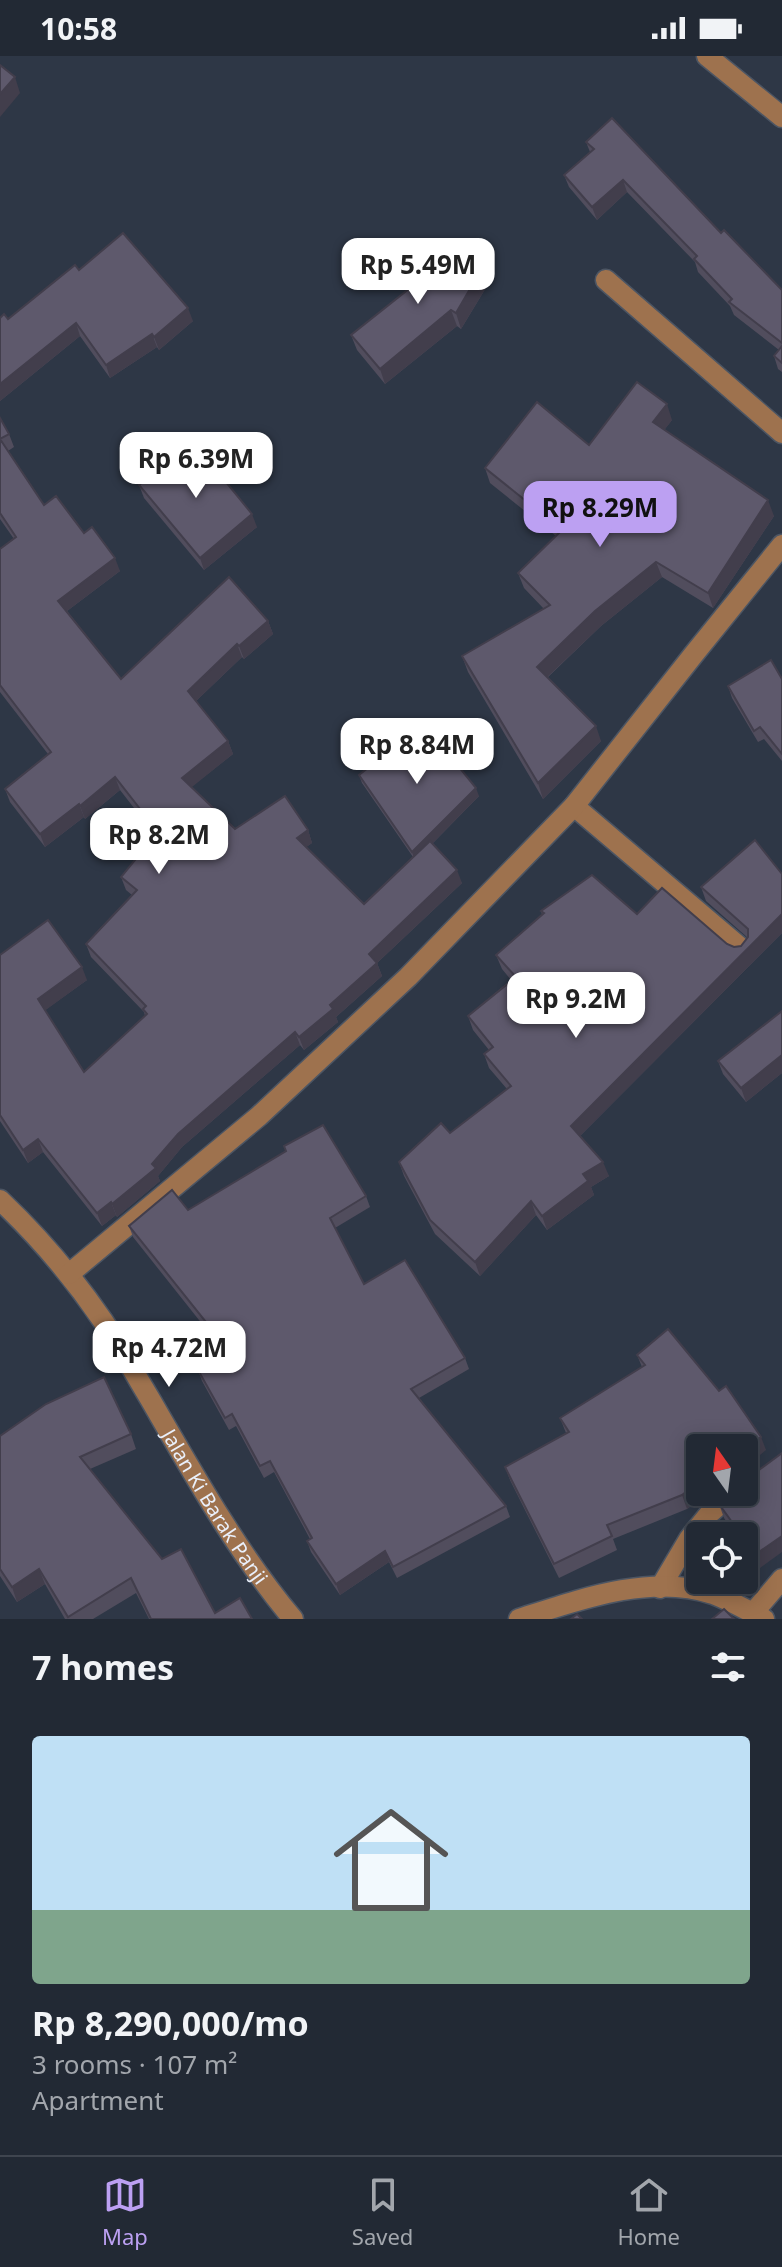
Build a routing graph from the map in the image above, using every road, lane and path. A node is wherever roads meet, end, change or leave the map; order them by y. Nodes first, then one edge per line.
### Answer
1 (707, 56) edge
2 (782, 117) edge
3 (606, 280) dead end
4 (782, 433) edge
5 (782, 545) edge
6 (574, 806) junction
7 (741, 948) edge
8 (0, 1200) edge
9 (69, 1274) junction
10 (718, 1506) edge
11 (782, 1579) edge
12 (660, 1588) junction
13 (758, 1616) edge
14 (293, 1619) edge
15 (519, 1619) edge

1 - 2 street
3 - 4 street
5 - 6 street
6 - 7 street
6 - 9 street
8 - 9 street, Jalan Ki Barak Panji
9 - 14 street, Jalan Ki Barak Panji
10 - 12 street
11 - 13 street
12 - 13 street
12 - 15 street

